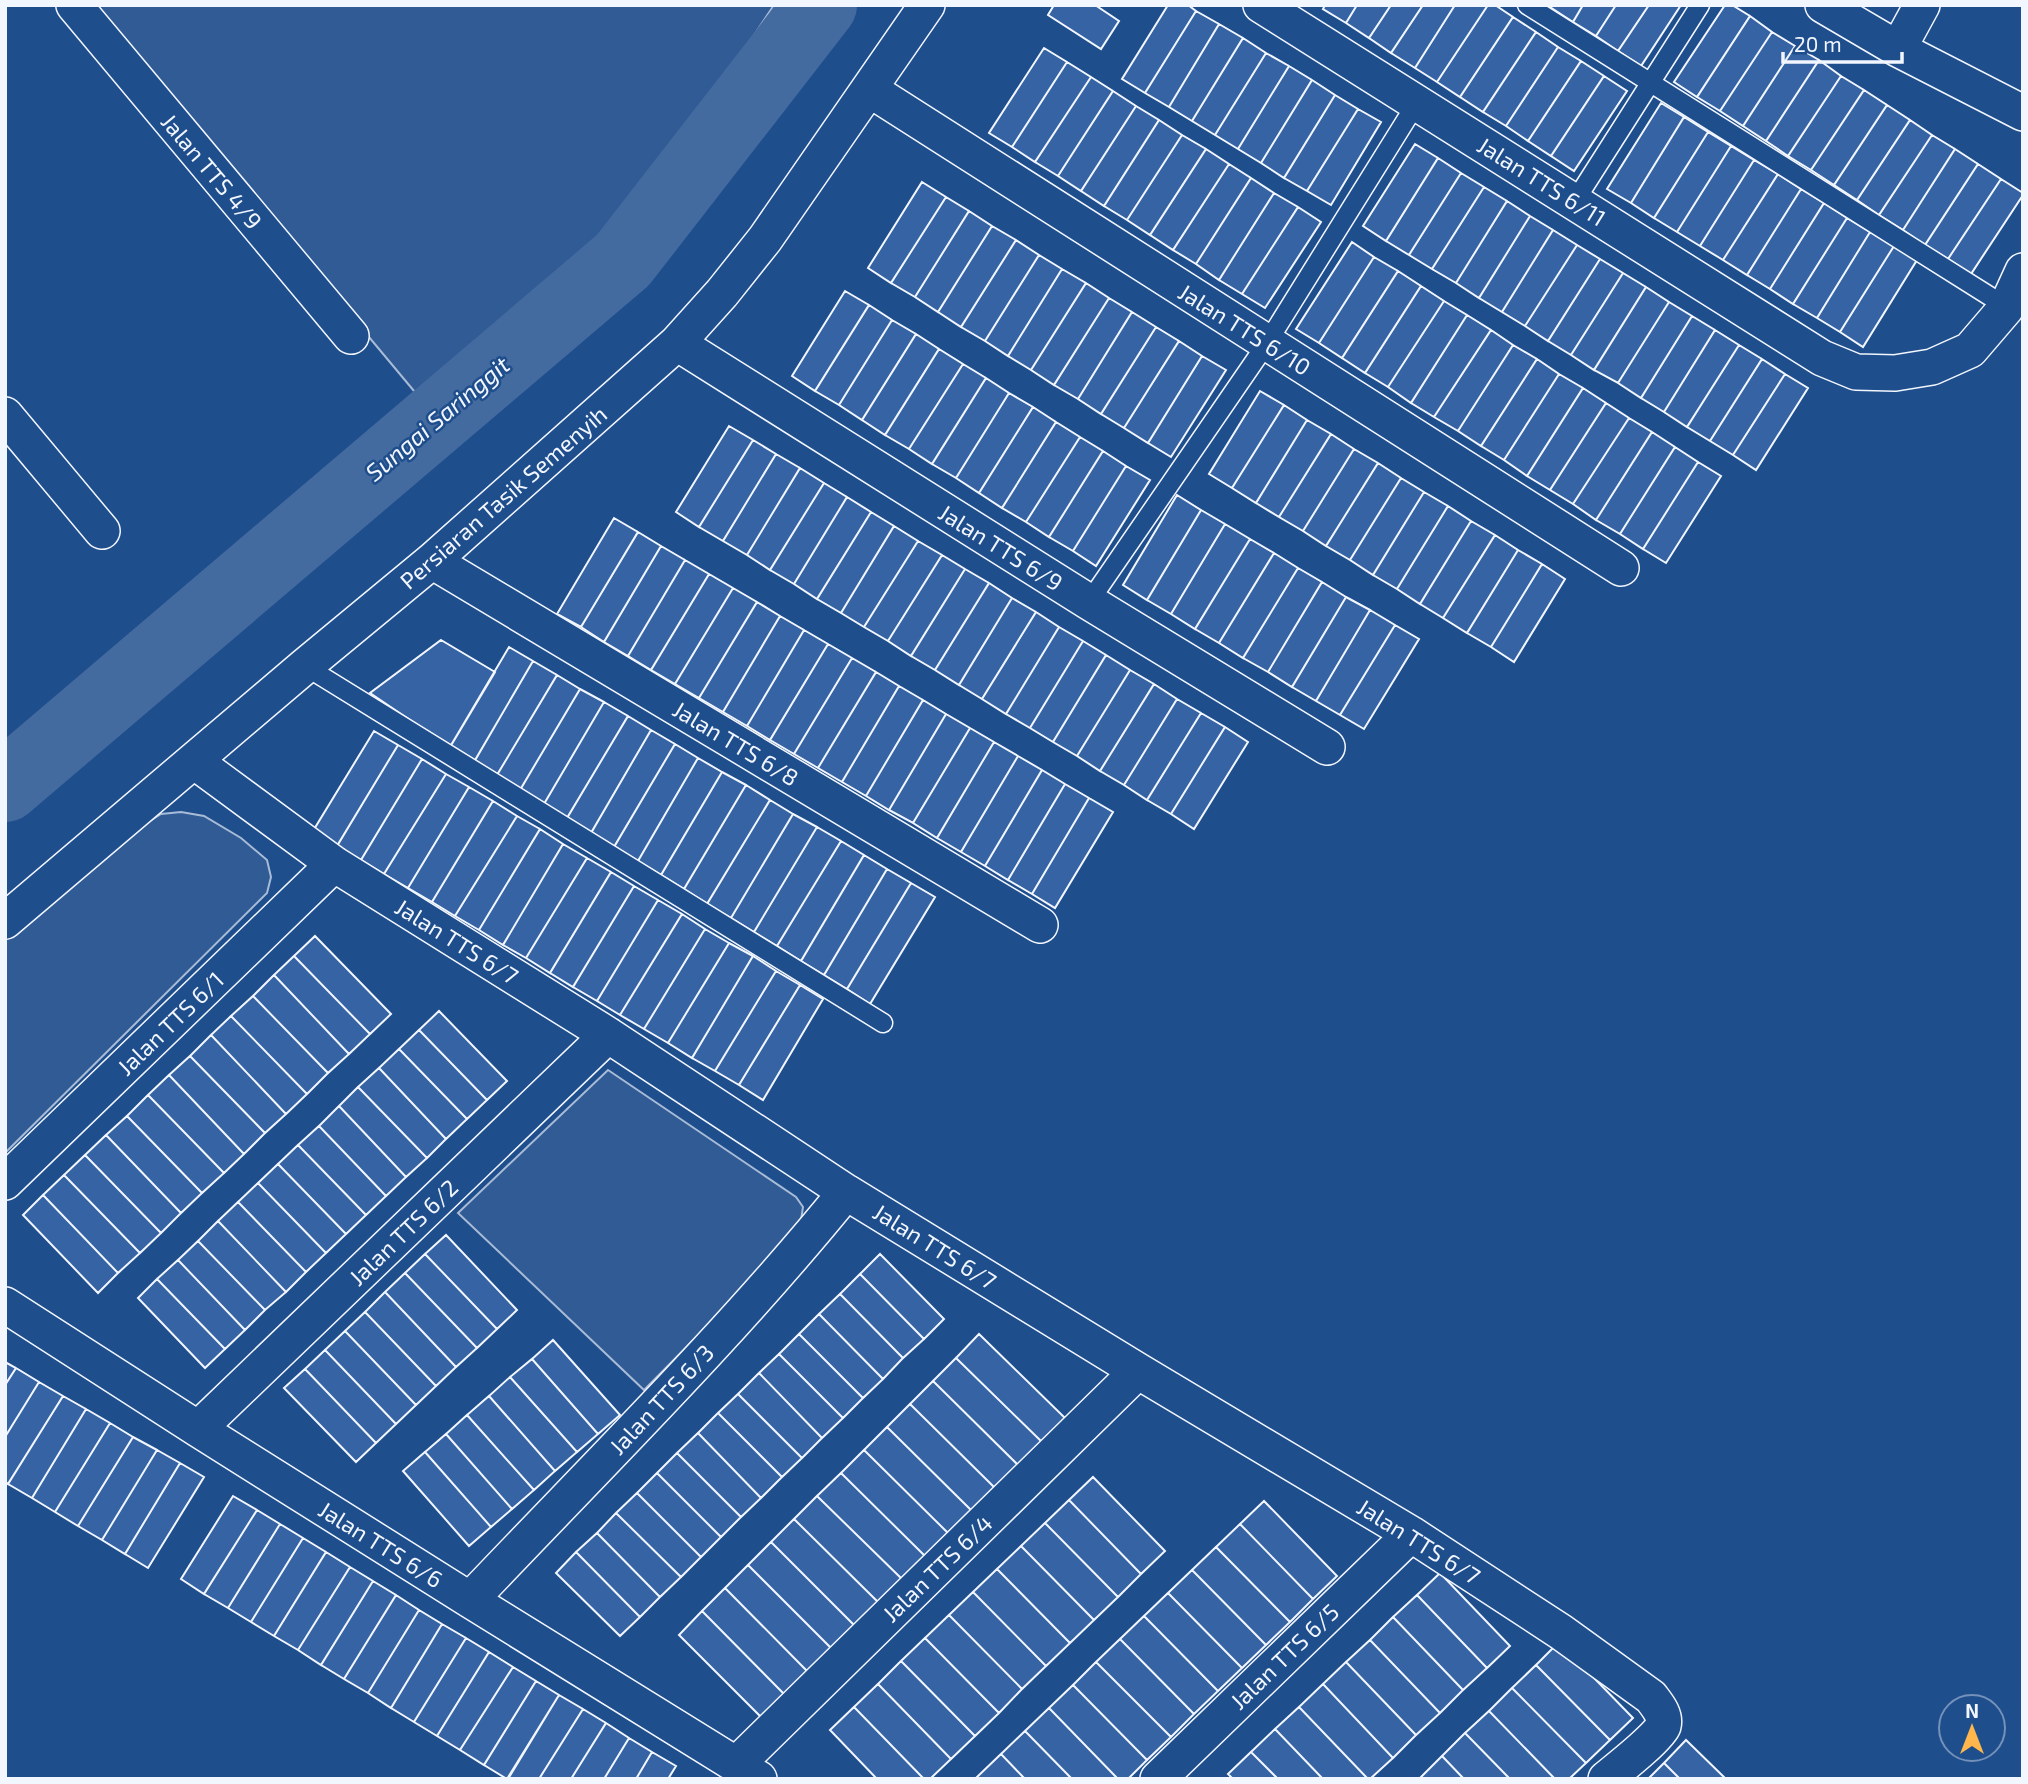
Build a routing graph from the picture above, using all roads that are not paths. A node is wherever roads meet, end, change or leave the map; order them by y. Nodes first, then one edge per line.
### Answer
1 (74, 5) edge
2 (927, 5) edge
3 (1261, 5) edge
4 (1527, 5) edge
5 (1700, 5) edge
6 (1823, 5) edge
7 (1922, 5) edge
8 (1898, 49) junction
9 (1651, 83) junction
10 (869, 89) junction
11 (1416, 104) junction
12 (2023, 113) edge
13 (1575, 201) junction
14 (2023, 271) edge
15 (2015, 310) edge
16 (351, 336) dead end
17 (677, 343) junction
18 (1267, 343) junction
19 (5, 415) edge
20 (102, 531) dead end
21 (432, 561) junction
22 (1621, 568) dead end
23 (1088, 603) junction
24 (305, 666) junction
25 (1327, 747) dead end
26 (194, 761) junction
27 (334, 864) junction
28 (5, 922) edge
29 (1040, 925) dead end
30 (883, 1023) dead end
31 (608, 1035) junction
32 (5, 1182) edge
33 (846, 1192) junction
34 (5, 1305) edge
35 (1138, 1371) junction
36 (198, 1429) junction
37 (1410, 1534) junction
38 (470, 1600) junction
39 (748, 1771) edge
40 (1158, 1779) edge
41 (1606, 1779) edge

1 - 16 street, Jalan TTS 4/9
2 - 10 street, Persiaran Tasik Semenyih
3 - 11 street, Jalan TTS 6/11
4 - 9 lane
5 - 9 lane
6 - 8 street
7 - 8 street
8 - 12 street
9 - 13 lane
9 - 15 lane
10 - 17 street, Persiaran Tasik Semenyih
10 - 18 street, Jalan TTS 6/10
11 - 13 street, Jalan TTS 6/11
11 - 18 lane
13 - 15 street, Jalan TTS 6/11
14 - 15 street, Jalan TTS 6/11
17 - 21 street, Persiaran Tasik Semenyih
17 - 23 street, Jalan TTS 6/9
18 - 22 street, Jalan TTS 6/10
18 - 23 lane
19 - 20 street
21 - 24 street, Persiaran Tasik Semenyih
21 - 29 street, Jalan TTS 6/8
23 - 25 street, Jalan TTS 6/9
24 - 26 street, Persiaran Tasik Semenyih
24 - 30 lane
26 - 27 street, Jalan TTS 6/7
26 - 28 street, Persiaran Tasik Semenyih
27 - 31 street, Jalan TTS 6/7
27 - 32 street, Jalan TTS 6/1
31 - 33 street, Jalan TTS 6/7
31 - 36 street, Jalan TTS 6/2
33 - 35 street, Jalan TTS 6/7
33 - 38 street, Jalan TTS 6/3
34 - 36 street, Jalan TTS 6/6
35 - 37 street, Jalan TTS 6/7
35 - 39 street, Jalan TTS 6/4
36 - 38 street, Jalan TTS 6/6
37 - 40 street, Jalan TTS 6/5
37 - 41 street, Jalan TTS 6/7
38 - 39 street, Jalan TTS 6/6

